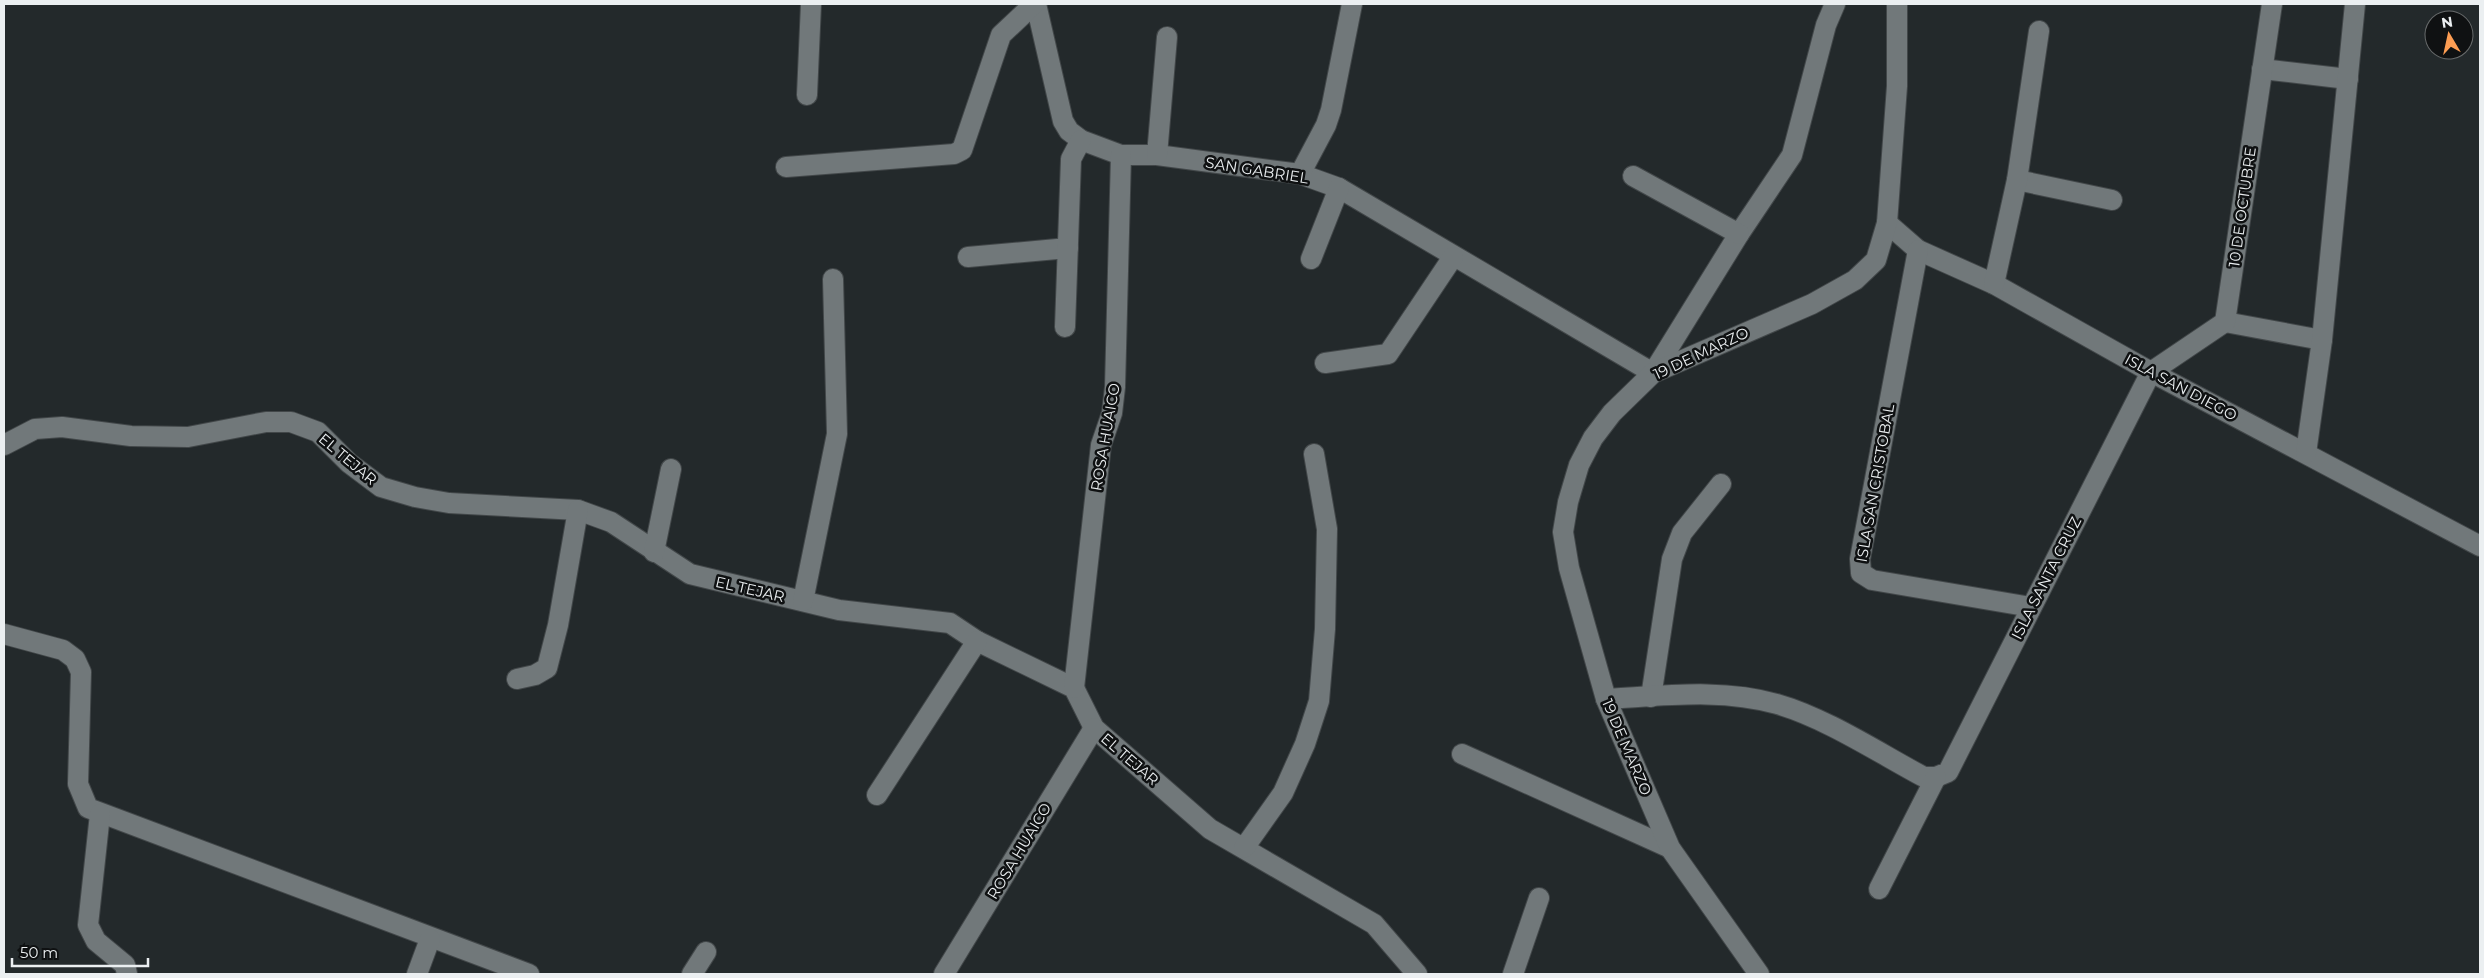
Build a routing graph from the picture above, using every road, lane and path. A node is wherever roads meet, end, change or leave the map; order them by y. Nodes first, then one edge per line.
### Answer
1 (812, 4) edge
2 (1035, 4) edge
3 (1352, 4) edge
4 (1835, 4) edge
5 (1897, 4) edge
6 (2272, 4) edge
7 (2356, 4) edge
8 (2039, 31) dead end
9 (1167, 37) dead end
10 (2262, 68) junction
11 (2348, 79) junction
12 (807, 95) dead end
13 (1081, 140) junction
14 (1157, 155) junction
15 (1121, 156) junction
16 (786, 167) dead end
17 (1300, 174) junction
18 (1633, 176) dead end
19 (2017, 180) junction
20 (1339, 188) junction
21 (2112, 200) dead end
22 (1889, 225) junction
23 (1739, 234) junction
24 (1068, 248) junction
25 (1916, 248) junction
26 (1453, 256) junction
27 (968, 257) dead end
28 (1311, 259) dead end
29 (833, 279) dead end
30 (1994, 284) junction
31 (2225, 322) junction
32 (1065, 327) dead end
33 (2322, 340) junction
34 (1324, 363) dead end
35 (1653, 372) junction
36 (2152, 372) junction
37 (4, 445) edge
38 (2306, 453) junction
39 (1314, 454) dead end
40 (671, 468) dead end
41 (1721, 484) dead end
42 (578, 510) junction
43 (2480, 546) edge
44 (654, 552) junction
45 (803, 601) junction
46 (2031, 607) junction
47 (4, 634) edge
48 (976, 641) junction
49 (517, 679) dead end
50 (1074, 688) junction
51 (1626, 698) junction
52 (1094, 728) junction
53 (1462, 754) dead end
54 (1936, 777) junction
55 (877, 794) dead end
56 (100, 814) junction
57 (1244, 848) junction
58 (1670, 848) junction
59 (1879, 890) dead end
60 (1539, 898) dead end
61 (430, 939) junction
62 (706, 952) dead end
63 (127, 974) edge
64 (417, 974) edge
65 (528, 974) edge
66 (692, 974) edge
67 (944, 974) edge
68 (1417, 974) edge
69 (1513, 974) edge
70 (1759, 974) edge

1 - 12 street
2 - 13 street, SAN GABRIEL
2 - 16 street
3 - 17 street
4 - 23 street
5 - 22 street, 19 DE MARZO
6 - 10 street, 10 DE OCTUBRE
7 - 11 street
8 - 19 street
9 - 14 street
10 - 11 street
10 - 31 street, 10 DE OCTUBRE
11 - 33 street
13 - 15 street, SAN GABRIEL
13 - 24 street
14 - 15 street, SAN GABRIEL
14 - 17 street, SAN GABRIEL
15 - 50 street, ROSA HUAICO
17 - 20 street, SAN GABRIEL
18 - 23 street
19 - 21 street
19 - 30 street
20 - 26 street, SAN GABRIEL
20 - 28 street
22 - 25 street, ISLA SAN DIEGO
22 - 35 street, 19 DE MARZO
23 - 35 street
24 - 27 street
24 - 32 street
25 - 30 street, ISLA SAN DIEGO
25 - 46 street, ISLA SAN CRISTOBAL
26 - 34 street
26 - 35 street, SAN GABRIEL
29 - 45 street
30 - 36 street, ISLA SAN DIEGO
31 - 33 street
31 - 36 street
33 - 38 street
35 - 51 street, 19 DE MARZO
36 - 38 street, ISLA SAN DIEGO
36 - 46 street, ISLA SANTA CRUZ
37 - 42 street, EL TEJAR
38 - 43 street, ISLA SAN DIEGO
39 - 57 street
40 - 44 street
41 - 51 street
42 - 44 street, EL TEJAR
42 - 49 street
44 - 45 street, EL TEJAR
45 - 48 street, EL TEJAR
46 - 54 street, ISLA SANTA CRUZ
47 - 56 street
48 - 50 street, EL TEJAR
48 - 55 street
50 - 52 street, EL TEJAR
51 - 54 street
51 - 58 street, 19 DE MARZO
52 - 57 street, EL TEJAR
52 - 67 street, ROSA HUAICO
53 - 58 street
54 - 59 street
56 - 61 street
56 - 63 street
57 - 68 street, EL TEJAR
58 - 70 street, 19 DE MARZO
60 - 69 street
61 - 64 street
61 - 65 street
62 - 66 street

